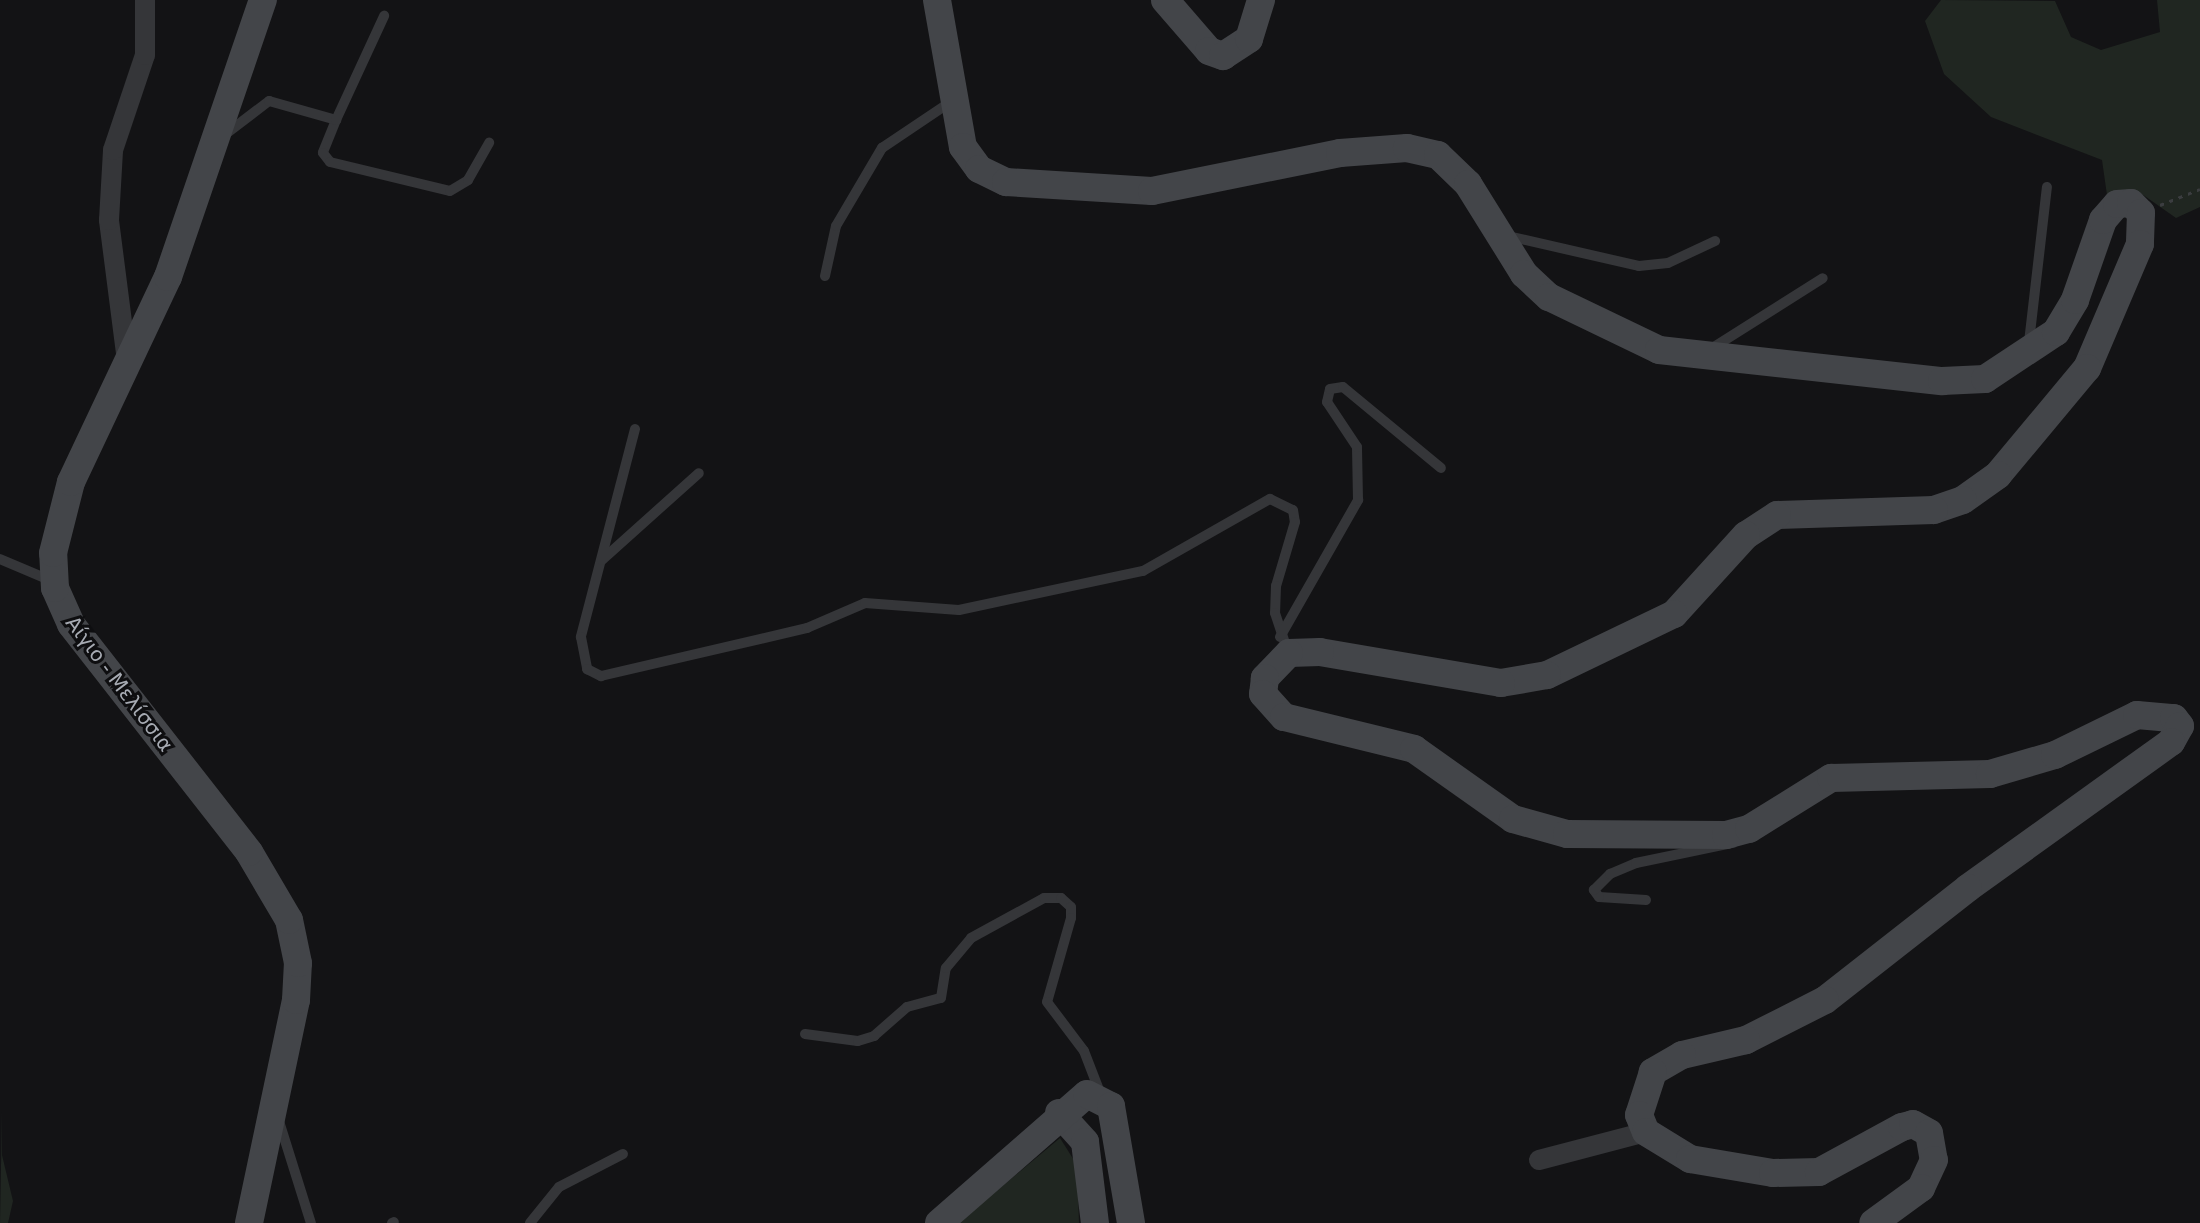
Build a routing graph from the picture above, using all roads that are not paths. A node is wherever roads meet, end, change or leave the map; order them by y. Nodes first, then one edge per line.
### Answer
1 (145, 0) edge
2 (263, 0) edge
3 (937, 0) edge
4 (1165, 0) edge
5 (1261, 0) edge
6 (384, 16) dead end
7 (952, 101) junction
8 (336, 120) junction
9 (216, 142) junction
10 (489, 143) dead end
11 (2047, 187) dead end
12 (1498, 236) junction
13 (1715, 241) dead end
14 (825, 276) dead end
15 (1823, 278) dead end
16 (1702, 356) junction
17 (2027, 356) junction
18 (128, 369) junction
19 (635, 429) dead end
20 (1441, 468) dead end
21 (699, 473) dead end
22 (0, 559) edge
23 (601, 561) junction
24 (54, 582) junction
25 (1285, 645) junction
26 (1749, 829) junction
27 (1646, 900) dead end
28 (805, 1034) dead end
29 (1101, 1096) junction
30 (271, 1104) junction
31 (1059, 1113) junction
32 (1646, 1132) junction
33 (623, 1154) dead end
34 (1539, 1160) dead end
35 (249, 1223) edge
36 (311, 1223) edge
37 (530, 1223) edge
38 (939, 1223) edge
39 (1095, 1223) edge
40 (1131, 1223) edge
41 (1873, 1223) edge

1 - 18 street
2 - 9 main road, Αίγιο - Μελίσσια
3 - 7 main road
4 - 5 main road
6 - 8 lane
7 - 12 main road
7 - 14 lane
8 - 9 lane
8 - 10 lane
9 - 18 main road, Αίγιο - Μελίσσια
11 - 17 lane
12 - 13 lane
12 - 16 main road
15 - 16 lane
16 - 17 main road
17 - 25 main road
18 - 24 main road, Αίγιο - Μελίσσια
19 - 23 lane
20 - 25 lane
21 - 23 lane
22 - 24 lane
23 - 25 lane
24 - 30 main road, Αίγιο - Μελίσσια
25 - 26 main road
26 - 27 lane
26 - 32 main road
28 - 29 lane
29 - 31 main road
29 - 40 main road
30 - 35 main road, Αίγιο - Μελίσσια
30 - 36 lane
31 - 38 main road
31 - 39 main road
32 - 34 street
32 - 41 main road
33 - 37 lane

